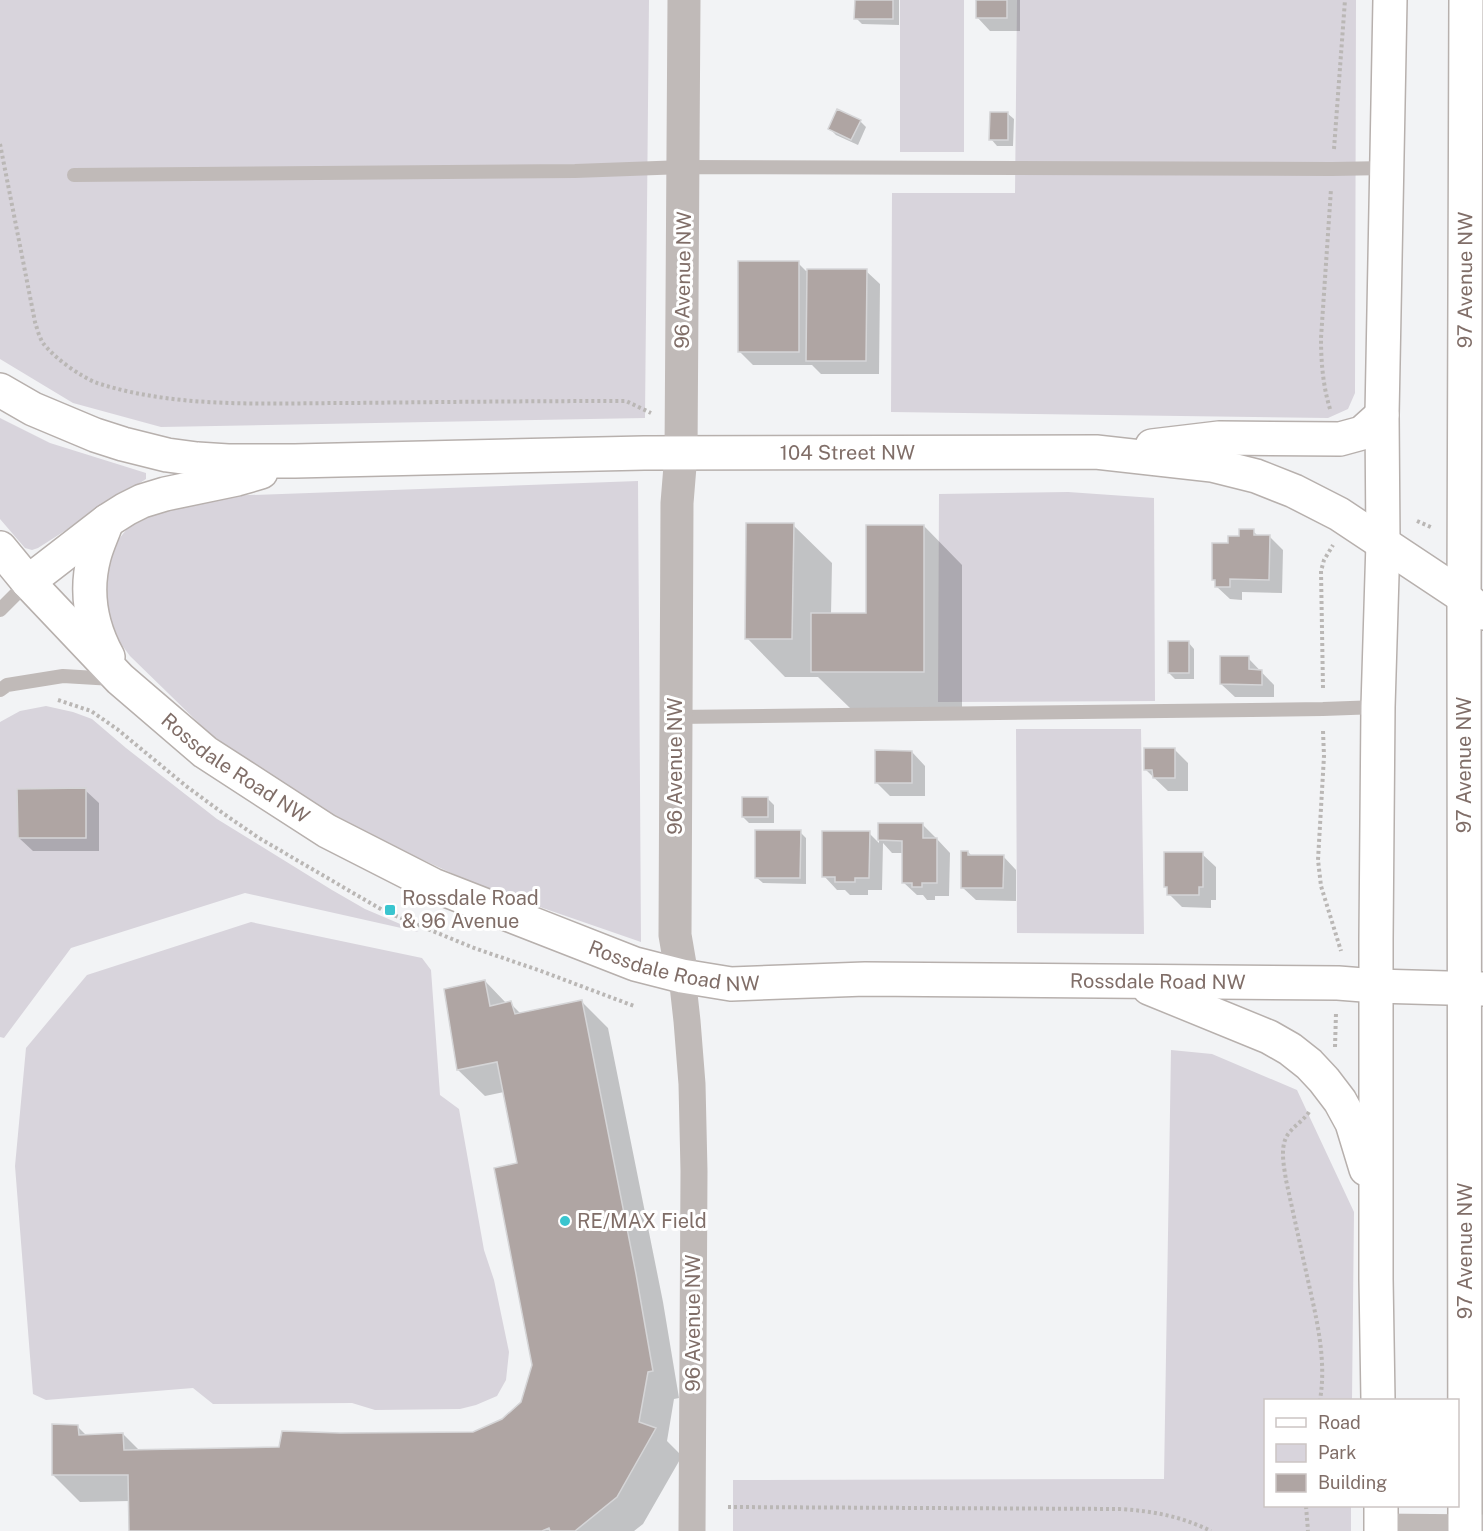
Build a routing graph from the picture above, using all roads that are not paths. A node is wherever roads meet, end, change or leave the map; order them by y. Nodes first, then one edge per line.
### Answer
1 (684, 0) edge
2 (1390, 0) edge
3 (1466, 0) edge
4 (1474, 164) edge
5 (684, 167) junction
6 (1386, 168) junction
7 (74, 175) dead end
8 (0, 390) edge
9 (1382, 415) junction
10 (1474, 444) edge
11 (1096, 453) junction
12 (681, 454) junction
13 (295, 461) junction
14 (107, 521) junction
15 (1383, 542) junction
16 (0, 548) edge
17 (28, 582) junction
18 (1477, 604) edge
19 (0, 610) edge
20 (120, 679) junction
21 (0, 690) edge
22 (1378, 706) junction
23 (675, 717) junction
24 (682, 976) junction
25 (1134, 981) junction
26 (1376, 986) junction
27 (1474, 988) edge
28 (1376, 1200) junction
29 (1378, 1399) edge
30 (1381, 1521) edge
31 (1471, 1529) edge
32 (692, 1531) edge

1 - 5 street, 96 Avenue NW
2 - 6 main road
3 - 4 main road, 97 Avenue NW
4 - 10 main road, 97 Avenue NW
5 - 6 lane
5 - 7 lane
5 - 12 street, 96 Avenue NW
6 - 9 main road
8 - 13 main road
9 - 11 main road
9 - 15 main road
10 - 18 main road, 97 Avenue NW
11 - 12 main road, 104 Street NW
11 - 15 main road, 104 Street NW
12 - 13 main road, 104 Street NW
12 - 23 street, 96 Avenue NW
13 - 14 main road
14 - 17 main road
14 - 20 main road
15 - 18 main road, 104 Street NW
15 - 22 main road
16 - 17 main road, Rossdale Road NW
17 - 19 lane
17 - 20 main road, Rossdale Road NW
18 - 27 main road, 97 Avenue NW
20 - 21 lane
20 - 24 main road, Rossdale Road NW
22 - 23 lane
22 - 26 main road
23 - 24 street, 96 Avenue NW
24 - 25 main road, Rossdale Road NW
24 - 32 street, 96 Avenue NW
25 - 26 main road, Rossdale Road NW
25 - 28 main road
26 - 27 main road, Rossdale Road NW
26 - 28 main road
27 - 31 main road, 97 Avenue NW
28 - 29 main road
30 - 31 street

